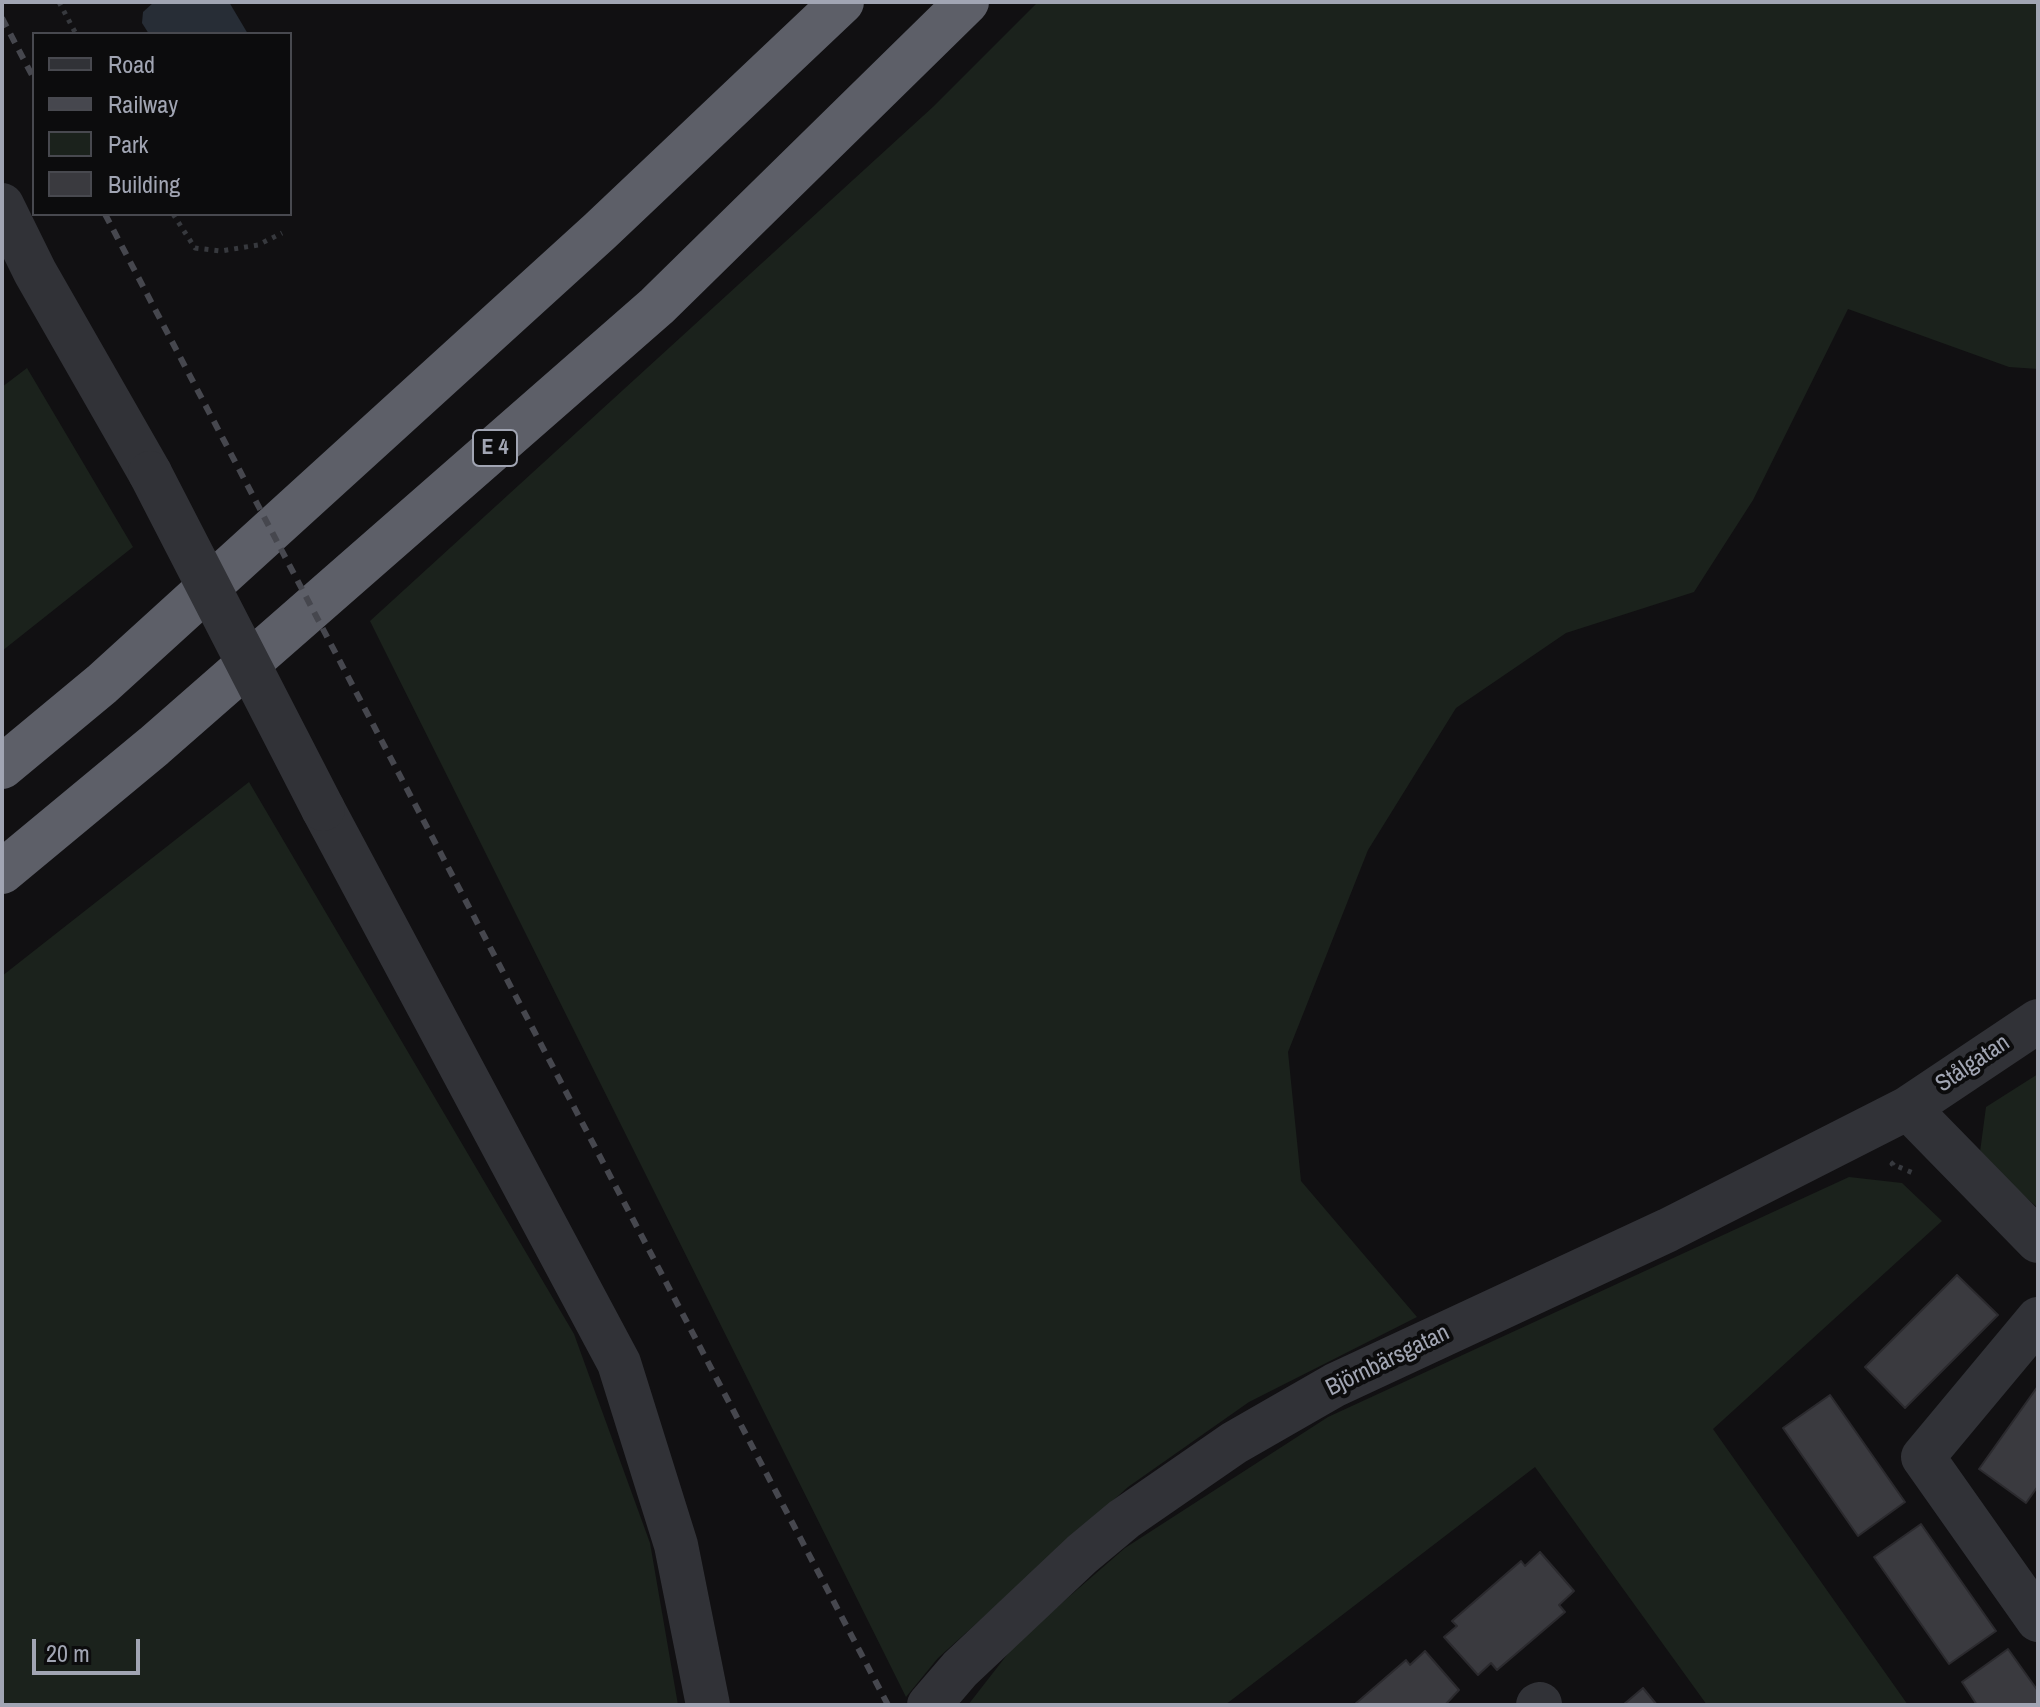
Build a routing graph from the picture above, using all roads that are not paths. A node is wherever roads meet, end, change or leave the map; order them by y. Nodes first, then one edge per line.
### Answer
1 (842, 2) edge
2 (967, 2) edge
3 (2, 205) edge
4 (2, 767) edge
5 (2, 872) edge
6 (2038, 1021) edge
7 (1908, 1108) junction
8 (2038, 1241) edge
9 (2038, 1319) edge
10 (2038, 1620) edge
11 (708, 1705) edge
12 (929, 1705) edge

1 - 4 highway
2 - 5 highway, E 4
3 - 11 street, bridge
6 - 7 street, Stålgatan
7 - 8 street
7 - 12 street, Björnbärsgatan
9 - 10 street

